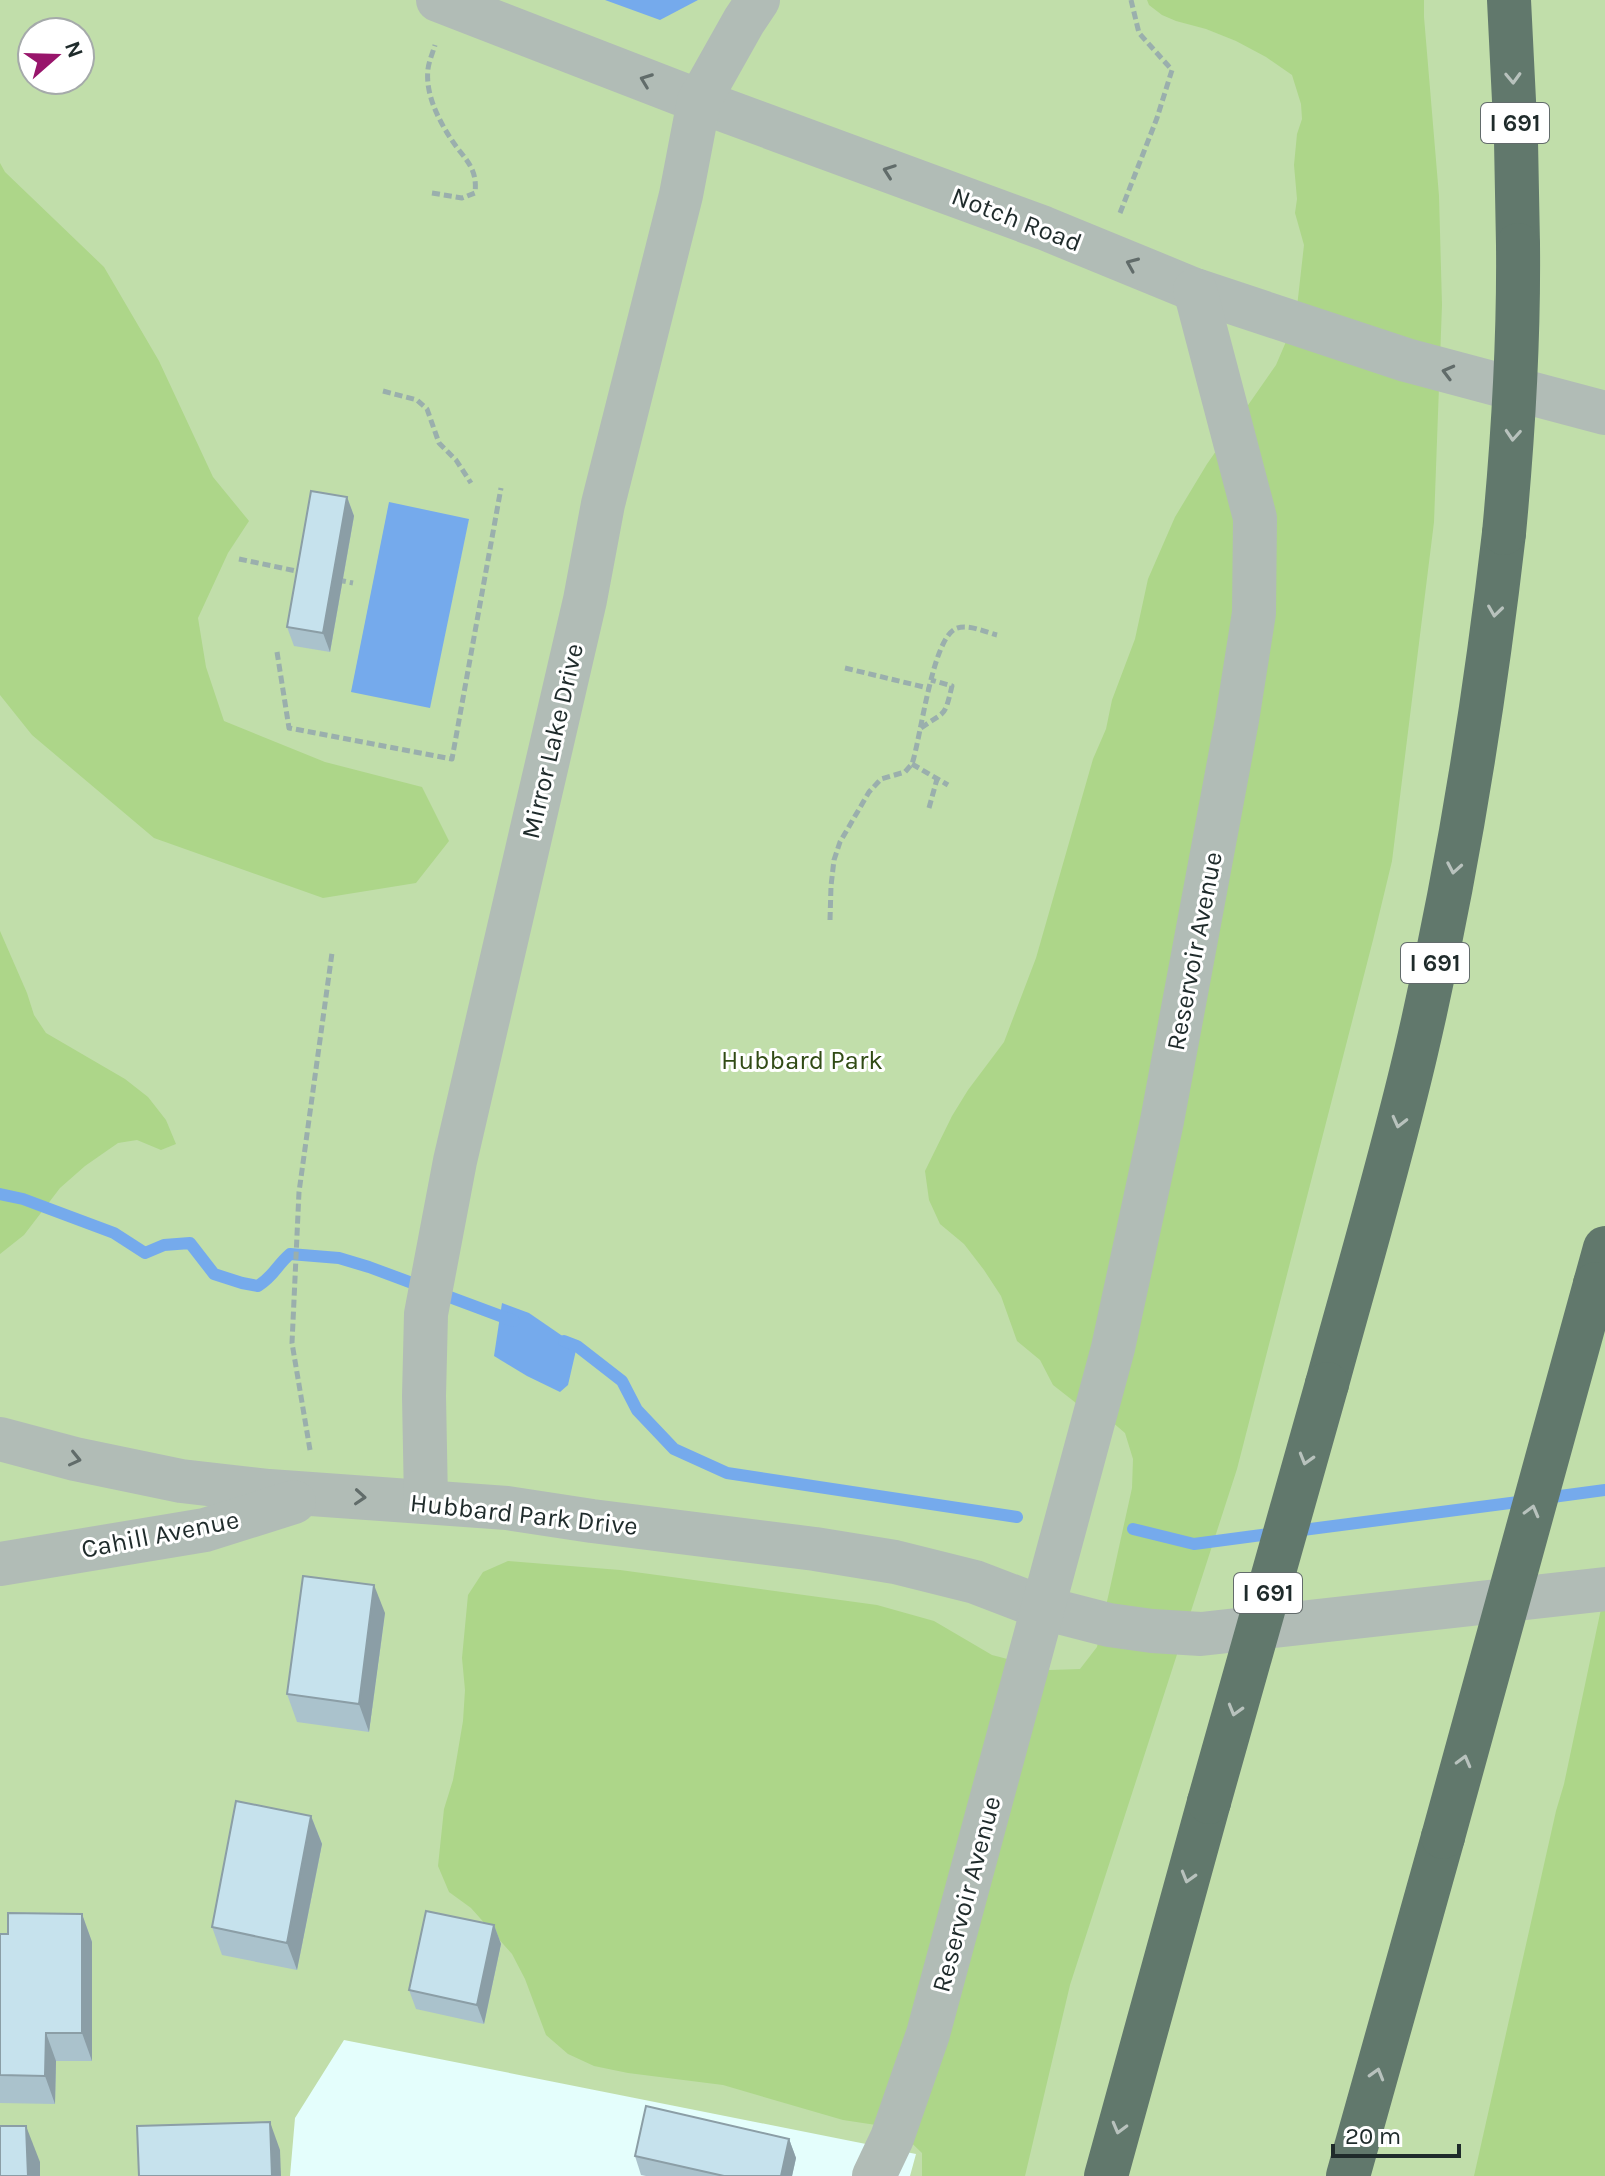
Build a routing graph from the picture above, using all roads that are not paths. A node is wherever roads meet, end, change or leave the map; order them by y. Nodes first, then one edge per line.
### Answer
1 (758, 0) edge
2 (1509, 0) edge
3 (443, 2) edge
4 (699, 101) junction
5 (1195, 290) junction
6 (1605, 413) edge
7 (1600, 1266) edge
8 (0, 1439) edge
9 (318, 1494) junction
10 (426, 1502) junction
11 (0, 1564) edge
12 (1605, 1589) edge
13 (1043, 1608) junction
14 (874, 2176) edge
15 (1106, 2176) edge
16 (1348, 2176) edge

1 - 4 street, Mirror Lake Drive
2 -> 15 highway, I 691, bridge
4 -> 3 street, Notch Road
5 -> 4 street, Notch Road
4 - 10 street, Mirror Lake Drive
6 -> 5 street, Notch Road
5 - 13 street, Reservoir Avenue
16 -> 7 highway, bridge
8 -> 9 street, Hubbard Park Drive
9 -> 10 street, Hubbard Park Drive
9 - 11 street, Cahill Avenue
10 - 13 street, Hubbard Park Drive
12 - 13 street
13 - 14 street, Reservoir Avenue

